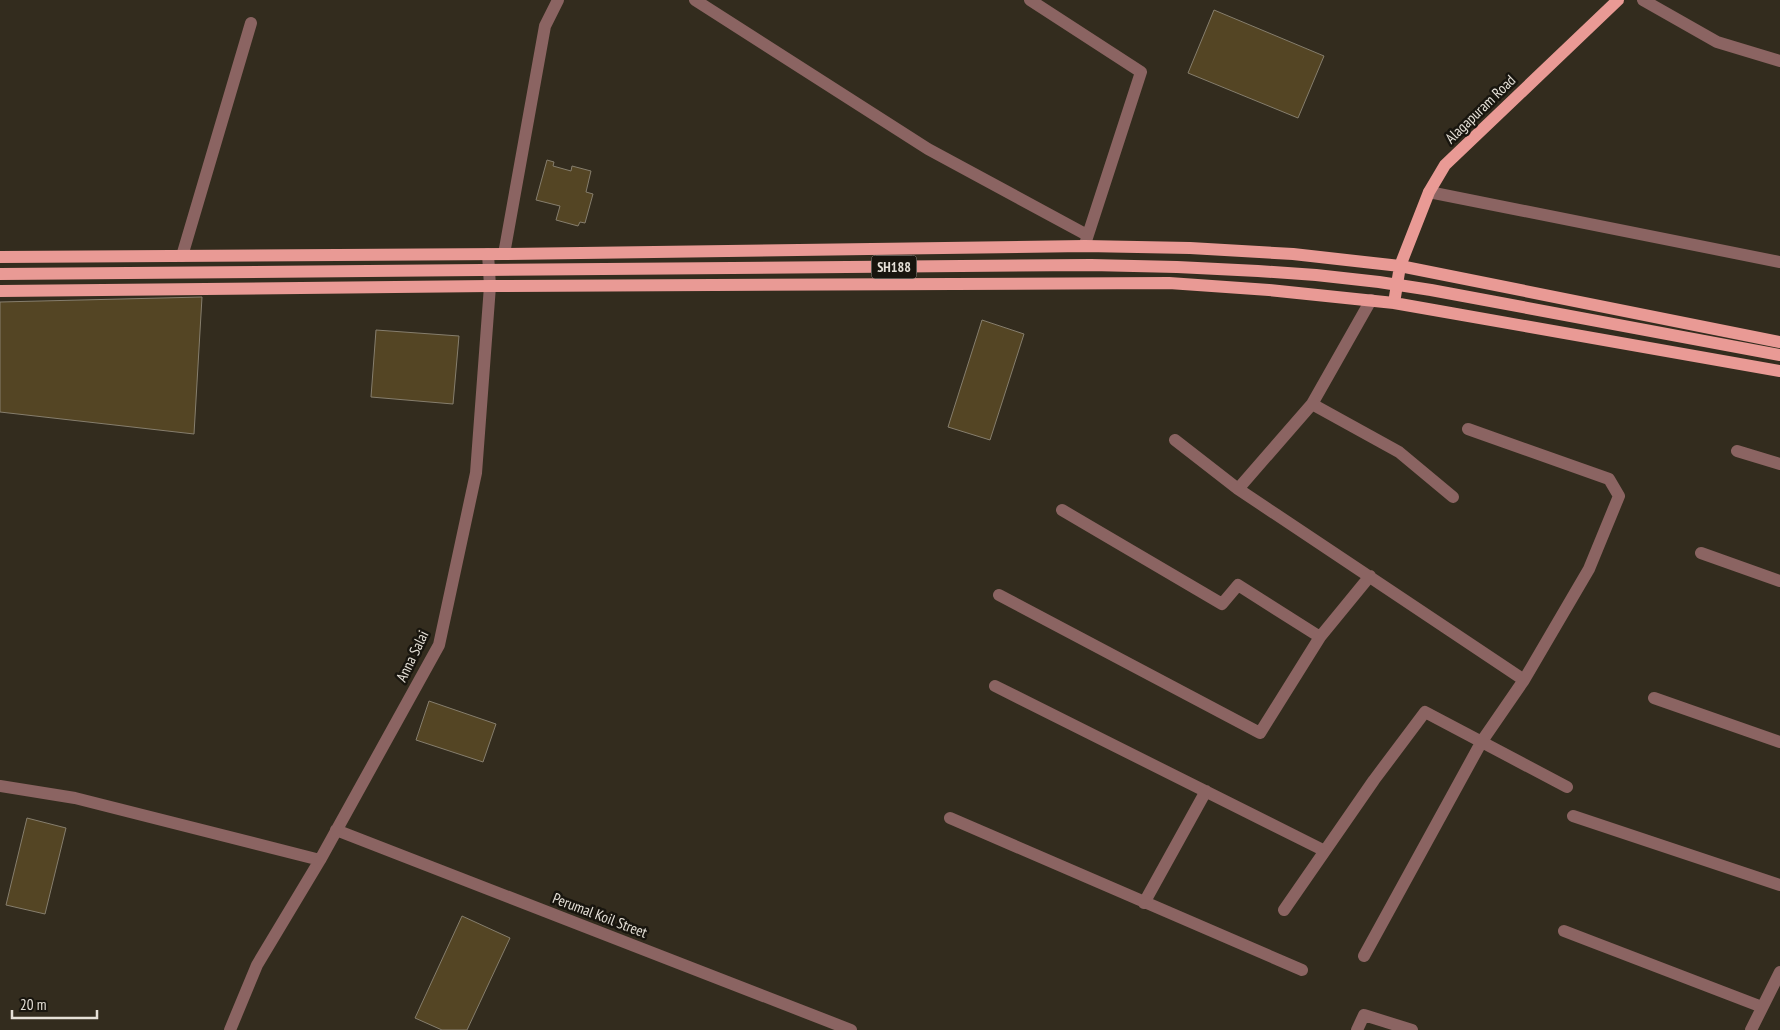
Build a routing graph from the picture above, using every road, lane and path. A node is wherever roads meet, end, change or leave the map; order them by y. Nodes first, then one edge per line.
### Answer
1 (558, 0) edge
2 (695, 0) edge
3 (1030, 0) edge
4 (1618, 0) edge
5 (1643, 0) edge
6 (251, 23) dead end
7 (1780, 61) edge
8 (1429, 192) junction
9 (1086, 240) junction
10 (488, 254) junction
11 (504, 254) junction
12 (182, 256) junction
13 (0, 257) edge
14 (1780, 262) edge
15 (1400, 266) junction
16 (0, 274) edge
17 (490, 286) junction
18 (0, 291) edge
19 (1372, 300) junction
20 (1394, 304) junction
21 (1780, 342) edge
22 (1780, 355) edge
23 (1780, 371) edge
24 (1312, 404) junction
25 (1468, 429) dead end
26 (1175, 440) dead end
27 (1737, 451) dead end
28 (1780, 464) edge
29 (1238, 489) junction
30 (1453, 497) dead end
31 (1062, 510) dead end
32 (1701, 553) dead end
33 (1370, 576) junction
34 (1780, 580) edge
35 (999, 595) dead end
36 (1320, 637) junction
37 (1524, 680) junction
38 (995, 686) dead end
39 (1654, 698) dead end
40 (1482, 741) junction
41 (1780, 742) edge
42 (0, 786) edge
43 (1567, 787) dead end
44 (1206, 792) junction
45 (1573, 816) dead end
46 (950, 818) dead end
47 (336, 830) junction
48 (1325, 851) junction
49 (320, 860) junction
50 (1780, 885) edge
51 (1144, 903) junction
52 (1284, 910) dead end
53 (1564, 931) dead end
54 (1364, 956) dead end
55 (1302, 970) dead end
56 (1780, 972) edge
57 (1762, 1008) junction
58 (230, 1030) edge
59 (852, 1030) edge
60 (1357, 1030) edge
61 (1412, 1030) edge
62 (1751, 1030) edge

1 - 11 street
2 - 9 street
3 - 9 street
4 - 8 main road, Alagapuram Road
5 - 7 street
6 - 12 street
8 - 14 street
8 - 15 main road, Alagapuram Road
9 - 11 main road
9 - 15 main road
10 - 11 main road
10 - 12 main road
10 - 17 street, Anna Salai
12 - 13 main road
15 - 20 main road, Alagapuram Road
15 - 21 main road
16 - 22 main road, SH188, bridge
17 - 18 main road
17 - 19 main road
17 - 47 street, Anna Salai
19 - 20 main road
19 - 24 street
20 - 23 main road
24 - 29 street
24 - 30 street
25 - 37 street
26 - 29 street
27 - 28 street
29 - 33 street
31 - 36 street
32 - 34 street
33 - 36 street
33 - 37 street
35 - 36 street
37 - 40 street
38 - 44 street
39 - 41 street
40 - 43 street
40 - 48 street
40 - 54 street
42 - 49 street
44 - 48 street
44 - 51 street
45 - 50 street
46 - 51 street
47 - 49 street, Anna Salai
47 - 59 street, Perumal Koil Street
48 - 52 street
49 - 58 street, Anna Salai
51 - 55 street
53 - 57 street
56 - 57 street
57 - 62 street
60 - 61 street

